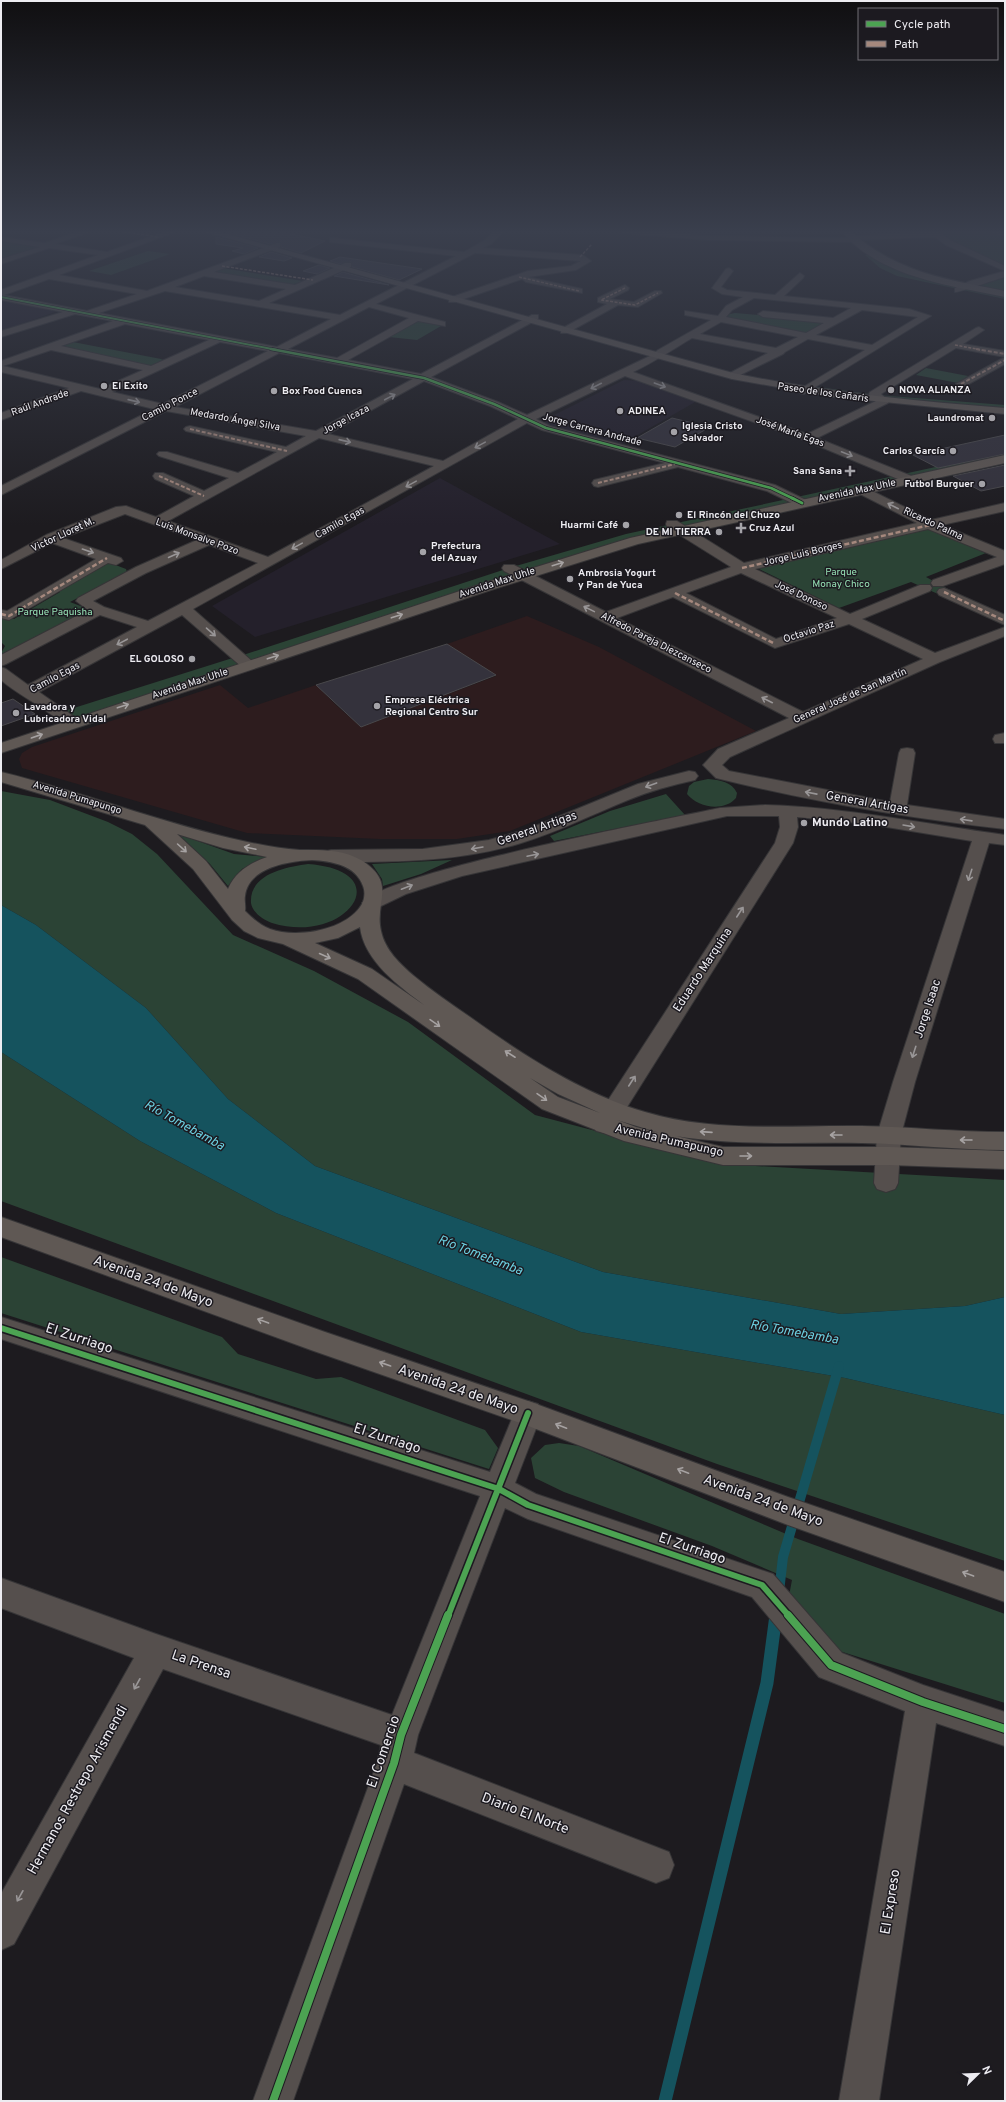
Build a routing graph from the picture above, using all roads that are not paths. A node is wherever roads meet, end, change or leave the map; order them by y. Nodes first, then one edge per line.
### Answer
1 (17, 329) edge
2 (102, 329) edge
3 (174, 329) edge
4 (318, 329) edge
5 (397, 329) edge
6 (514, 329) edge
7 (568, 329) edge
8 (701, 329) edge
9 (772, 329) edge
10 (820, 329) edge
11 (904, 329) edge
12 (979, 330) dead end
13 (1, 334) edge
14 (690, 335) junction
15 (808, 336) junction
16 (221, 338) junction
17 (73, 340) junction
18 (88, 342) dead end
19 (955, 344) junction
20 (51, 347) junction
21 (872, 348) junction
22 (279, 349) junction
23 (780, 352) junction
24 (659, 354) junction
25 (1005, 354) edge
26 (157, 356) dead end
27 (172, 359) junction
28 (1005, 360) edge
29 (340, 361) junction
30 (1, 364) edge
31 (151, 369) junction
32 (1, 370) edge
33 (623, 372) junction
34 (736, 374) junction
35 (424, 378) junction
36 (962, 384) dead end
37 (80, 388) junction
38 (808, 389) junction
39 (101, 393) junction
40 (874, 394) junction
41 (884, 401) junction
42 (1005, 405) edge
43 (165, 408) junction
44 (1005, 411) edge
45 (3, 415) edge
46 (525, 420) junction
47 (190, 429) dead end
48 (319, 435) junction
49 (808, 438) junction
50 (287, 451) junction
51 (1005, 452) edge
52 (164, 454) dead end
53 (1005, 459) edge
54 (679, 463) junction
55 (445, 465) junction
56 (159, 476) dead end
57 (239, 477) junction
58 (905, 477) junction
59 (598, 483) dead end
60 (862, 490) junction
61 (1, 491) edge
62 (204, 496) junction
63 (798, 500) junction
64 (1005, 506) edge
65 (126, 510) joint
66 (156, 522) junction
67 (930, 525) junction
68 (677, 527) junction
69 (51, 538) junction
70 (208, 540) junction
71 (1005, 556) edge
72 (107, 558) junction
73 (1005, 559) edge
74 (269, 562) junction
75 (1, 565) edge
76 (742, 568) junction
77 (141, 570) junction
78 (515, 572) junction
79 (935, 588) junction
80 (675, 593) junction
81 (184, 609) junction
82 (100, 610) junction
83 (1, 614) edge
84 (605, 617) junction
85 (850, 619) junction
86 (1005, 621) edge
87 (150, 627) junction
88 (1005, 630) edge
89 (935, 658) junction
90 (1, 661) edge
91 (244, 661) junction
92 (1, 672) edge
93 (26, 693) junction
94 (98, 701) dead end
95 (70, 714) junction
96 (802, 718) junction
97 (1, 733) edge
98 (1, 748) edge
99 (907, 753) dead end
100 (726, 775) junction
101 (689, 776) junction
102 (1, 777) edge
103 (1, 781) edge
104 (19, 781) junction
105 (898, 808) junction
106 (787, 810) junction
107 (725, 813) junction
108 (152, 822) junction
109 (1005, 824) edge
110 (982, 838) junction
111 (1005, 840) edge
112 (324, 855) junction
113 (371, 905) junction
114 (236, 911) junction
115 (289, 940) junction
116 (609, 1117) junction
117 (1005, 1141) edge
118 (889, 1146) junction
119 (1005, 1160) edge
120 (886, 1183) dead end
121 (1, 1227) edge
122 (1, 1328) edge
123 (528, 1413) junction
124 (499, 1489) junction
125 (1005, 1587) edge
126 (1, 1593) edge
127 (156, 1650) junction
128 (923, 1702) junction
129 (1005, 1729) edge
130 (398, 1749) junction
131 (656, 1865) dead end
132 (1, 1931) edge
133 (273, 2101) edge
134 (859, 2101) edge

1 - 13 street
2 - 17 street
3 - 16 street, Jorge Carrera Andrade
4 - 22 street, Camilo Ponce
5 - 29 street
6 - 35 street, Jorge Icaza
7 - 24 main road, Paseo de los Cañaris
8 - 14 street, Camilo Egas
9 - 15 street
10 - 15 street
11 - 21 street
12 - 19 street
14 - 23 street
14 - 24 street, Camilo Egas
15 - 21 street
15 - 23 street
16 - 22 street, Jorge Carrera Andrade
16 - 27 street
17 - 18 street
17 - 20 street
19 - 25 street
19 - 40 street
20 - 30 street
20 - 31 street
21 - 38 street
22 - 29 street, Jorge Carrera Andrade
22 - 43 street, Camilo Ponce
23 - 34 street
24 - 33 street, Camilo Egas
24 - 34 main road, Paseo de los Cañaris
26 - 27 street
27 - 31 street
28 - 36 street
29 - 35 street, Jorge Carrera Andrade
31 - 39 street
32 - 37 street, Medardo Ángel Silva
33 -> 46 street, Camilo Egas
33 -> 49 street, José María Egas
34 - 38 main road, Paseo de los Cañaris
35 - 46 street, Jorge Carrera Andrade
48 -> 35 street, Jorge Icaza
37 - 39 street, Medardo Ángel Silva
37 - 45 street, Raúl Andrade
38 - 40 main road, Paseo de los Cañaris
38 - 41 main road, Paseo de los Cañaris
39 -> 43 street, Medardo Ángel Silva
40 - 41 street
40 - 42 main road, Paseo de los Cañaris
41 - 44 main road, Paseo de los Cañaris
41 - 49 street
43 - 48 street, Medardo Ángel Silva
43 - 61 street, Camilo Ponce
46 - 54 street, Jorge Carrera Andrade
46 -> 55 street, Camilo Egas
47 - 50 street
48 - 50 street, Jorge Icaza
48 -> 55 street, Medardo Ángel Silva
49 -> 58 street, José María Egas
50 - 57 street, Jorge Icaza
51 - 58 main road, Avenida Max Uhle
52 - 57 street
53 - 58 main road, Avenida Max Uhle
54 - 59 street
54 - 63 street, Jorge Carrera Andrade
55 -> 74 street, Camilo Egas
56 - 62 street
57 - 62 street, Jorge Icaza
58 - 60 main road, Avenida Max Uhle
58 - 63 main road, Avenida Max Uhle
60 - 63 main road, Avenida Max Uhle
67 -> 60 street, Ricardo Palma
62 - 66 street, Jorge Icaza
63 - 68 main road, Avenida Max Uhle
64 - 67 street, Jorge Luis Borges
65 - 66 street, Luis Monsalve Pozo
65 - 69 street, Victor Lloret M.
66 - 70 street, Luis Monsalve Pozo
67 - 71 street, Ricardo Palma
67 - 76 street, Jorge Luis Borges
68 - 76 street, José Donoso
68 - 78 main road, Avenida Max Uhle
69 -> 72 street
69 - 75 street, Victor Lloret M.
70 - 74 street, Luis Monsalve Pozo
77 -> 70 street
72 - 77 street
72 - 83 street
73 - 79 street, Octavio Paz
74 - 81 street, Camilo Egas
76 - 80 street, Jorge Luis Borges
76 - 85 street, José Donoso
77 - 82 street
84 -> 78 street, Alfredo Pareja Diezcanseco
78 - 91 main road, Avenida Max Uhle
79 - 85 street, Octavio Paz
79 - 86 street
80 - 84 street, Jorge Luis Borges
80 - 85 street, Octavio Paz
81 - 87 street, Camilo Egas
81 -> 91 street
82 - 87 street
82 - 90 street
96 -> 84 street, Alfredo Pareja Diezcanseco
85 - 89 street, José Donoso
87 -> 93 street, Camilo Egas
88 - 89 street, General José de San Martín
89 - 96 street, General José de San Martín
91 - 94 main road, Avenida Max Uhle
95 -> 91 main road, Avenida Max Uhle
92 - 93 street
93 - 95 street
95 - 97 main road, Avenida Max Uhle
98 -> 95 main road, Avenida Max Uhle
96 - 100 street, General José de San Martín
99 - 105 street
100 - 101 street, General Artigas
105 -> 100 street, General Artigas
100 - 107 street, General Artigas
101 - 107 street, General Artigas
101 -> 112 street, General Artigas
102 - 104 main road, Avenida Pumapungo
103 - 104 main road
104 - 108 main road, Avenida Pumapungo
109 -> 105 street, General Artigas
106 - 107 street, General Artigas
106 -> 110 street, General Artigas
116 -> 106 street, Eduardo Marquina
113 -> 107 street, General Artigas
112 -> 108 main road, Avenida Pumapungo
108 -> 114 main road, Avenida Pumapungo
110 - 111 street, General Artigas
110 -> 118 street, Jorge Isaac
112 - 113 main road
112 - 114 main road
113 - 115 main road
116 -> 113 main road, Avenida Pumapungo
114 - 115 main road
115 -> 116 main road, Avenida Pumapungo
116 - 118 main road, Avenida Pumapungo
117 -> 118 main road, Avenida Pumapungo
118 - 119 main road, Avenida Pumapungo
118 - 120 street, Jorge Isaac
123 -> 121 main road, Avenida 24 de Mayo
122 - 124 street, El Zurriago
123 - 124 street, El Comercio
125 -> 123 main road, Avenida 24 de Mayo
124 - 128 street, El Zurriago
124 - 130 street, El Comercio
126 - 127 street, La Prensa
127 - 130 street, La Prensa
127 -> 132 street, Hermanos Restrepo Arismendi
128 - 129 street
128 - 134 street, El Expreso
130 - 131 street, Diario El Norte
130 - 133 street, El Comercio

